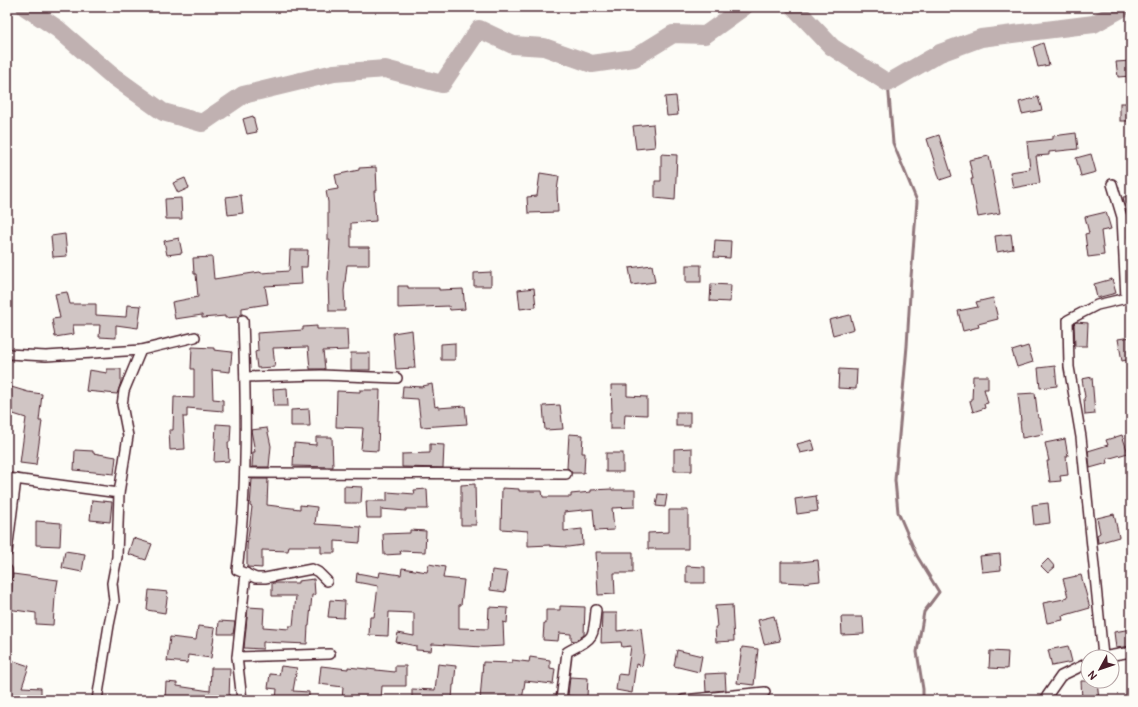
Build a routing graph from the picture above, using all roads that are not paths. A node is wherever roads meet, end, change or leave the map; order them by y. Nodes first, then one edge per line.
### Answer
1 (1112, 184) dead end
2 (1128, 297) edge
3 (243, 320) dead end
4 (195, 337) dead end
5 (141, 350) junction
6 (7, 354) edge
7 (245, 377) junction
8 (397, 378) dead end
9 (245, 473) junction
10 (566, 474) dead end
11 (11, 478) edge
12 (119, 493) junction
13 (7, 552) edge
14 (7, 570) edge
15 (246, 574) junction
16 (7, 576) edge
17 (327, 582) dead end
18 (596, 610) dead end
19 (1102, 649) edge
20 (1131, 652) edge
21 (330, 654) dead end
22 (1120, 654) edge
23 (237, 657) junction
24 (1080, 667) edge
25 (765, 692) dead end
26 (97, 700) edge
27 (242, 700) edge
28 (561, 700) edge
29 (683, 700) edge
30 (1047, 700) edge

1 - 2 street
2 - 19 street
3 - 7 street
4 - 5 street
5 - 6 street
5 - 12 street
7 - 8 street
7 - 9 street
9 - 10 street
9 - 15 street
11 - 12 street
11 - 13 street
12 - 26 street
14 - 16 street
15 - 17 street
15 - 23 street
18 - 28 street
20 - 22 street
21 - 23 street
23 - 27 street
24 - 30 street
25 - 29 street

